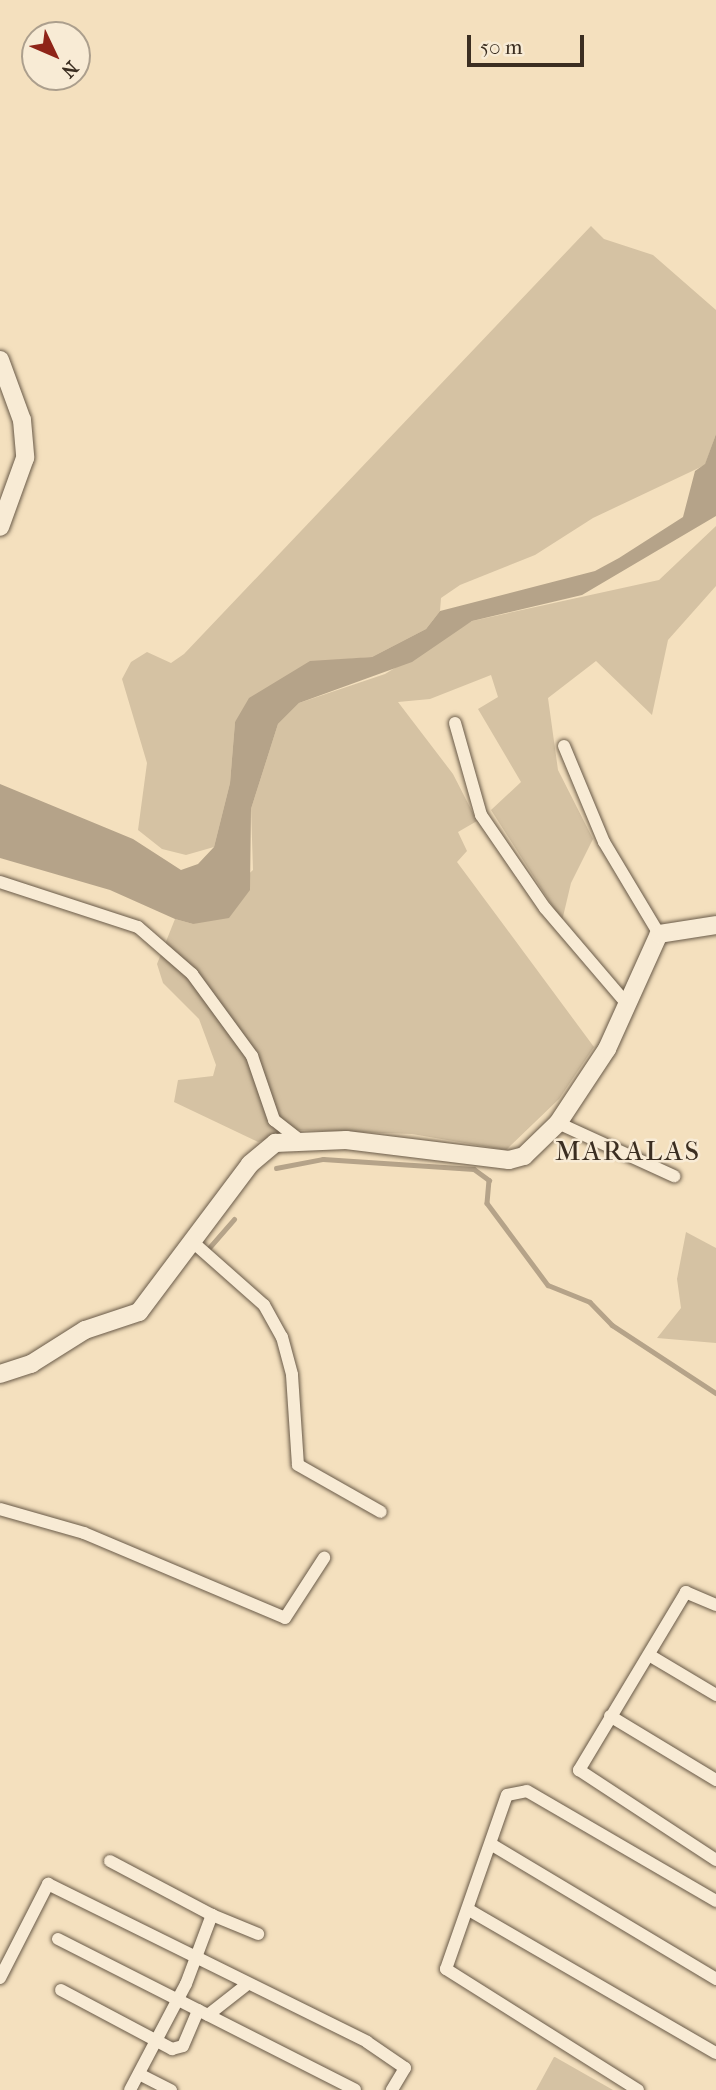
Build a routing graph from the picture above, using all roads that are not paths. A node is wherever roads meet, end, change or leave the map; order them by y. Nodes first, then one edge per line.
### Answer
1 (0, 359) edge
2 (0, 527) edge
3 (455, 723) dead end
4 (564, 746) dead end
5 (0, 882) edge
6 (716, 925) edge
7 (659, 934) junction
8 (627, 1004) junction
9 (558, 1123) junction
10 (299, 1139) junction
11 (674, 1176) dead end
12 (195, 1244) junction
13 (0, 1374) edge
14 (0, 1509) edge
15 (381, 1512) dead end
16 (324, 1558) dead end
17 (716, 1605) edge
18 (649, 1654) junction
19 (716, 1695) edge
20 (610, 1716) junction
21 (716, 1780) edge
22 (494, 1846) junction
23 (716, 1860) edge
24 (110, 1861) dead end
25 (716, 1901) edge
26 (469, 1910) junction
27 (212, 1915) junction
28 (258, 1934) dead end
29 (58, 1938) dead end
30 (193, 1962) junction
31 (0, 1979) edge
32 (716, 1979) edge
33 (245, 1986) junction
34 (61, 1990) dead end
35 (177, 2000) junction
36 (203, 2013) junction
37 (157, 2040) junction
38 (716, 2053) edge
39 (139, 2074) junction
40 (130, 2090) edge
41 (171, 2090) edge
42 (355, 2090) edge
43 (392, 2090) edge
44 (638, 2090) edge

1 - 2 street
3 - 8 street
4 - 7 street
5 - 10 street
6 - 7 street
7 - 8 street
8 - 9 street
9 - 10 street
9 - 11 street
10 - 12 street
12 - 13 street
12 - 15 street
14 - 16 street
17 - 18 street
18 - 19 street
18 - 20 street
20 - 21 street
20 - 23 street
22 - 25 street
22 - 26 street
22 - 32 street
24 - 27 street
26 - 38 street
26 - 44 street
27 - 28 street
27 - 30 street
29 - 35 street
30 - 31 street
30 - 33 street
30 - 35 street
33 - 36 street
33 - 43 street
34 - 37 street
35 - 36 street
35 - 37 street
36 - 37 street
36 - 42 street
37 - 39 street
39 - 40 street
39 - 41 street

